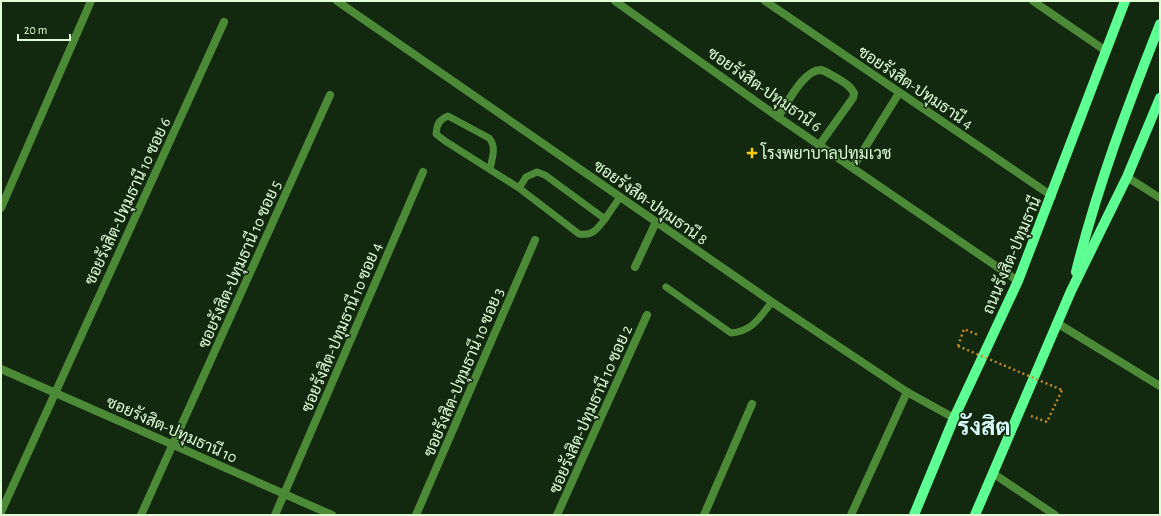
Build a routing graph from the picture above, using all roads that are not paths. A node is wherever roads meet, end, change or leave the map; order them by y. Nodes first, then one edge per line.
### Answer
1 (91, 1) edge
2 (337, 1) edge
3 (615, 1) edge
4 (765, 1) edge
5 (1033, 1) edge
6 (1125, 1) edge
7 (224, 22) dead end
8 (1160, 24) edge
9 (1106, 51) junction
10 (899, 93) junction
11 (330, 95) dead end
12 (1160, 98) edge
13 (778, 116) junction
14 (820, 144) junction
15 (853, 167) junction
16 (490, 169) junction
17 (423, 172) dead end
18 (1127, 176) junction
19 (519, 188) junction
20 (1052, 196) junction
21 (620, 197) junction
22 (1160, 198) edge
23 (1, 208) edge
24 (605, 219) junction
25 (656, 222) junction
26 (535, 240) dead end
27 (634, 267) dead end
28 (1018, 281) junction
29 (666, 288) dead end
30 (1071, 291) junction
31 (772, 302) junction
32 (647, 315) dead end
33 (1057, 323) junction
34 (1, 369) edge
35 (1160, 386) edge
36 (907, 392) junction
37 (55, 393) junction
38 (752, 404) dead end
39 (954, 418) junction
40 (172, 446) junction
41 (994, 474) junction
42 (285, 494) junction
43 (1, 512) edge
44 (141, 515) edge
45 (275, 515) edge
46 (332, 515) edge
47 (416, 515) edge
48 (557, 515) edge
49 (704, 515) edge
50 (851, 515) edge
51 (914, 515) edge
52 (976, 515) edge
53 (1055, 515) edge

1 - 23 street
2 - 21 street, ซอยรังสิต-ปทุมธานี 8
3 - 13 street, ซอยรังสิต-ปทุมธานี 6
4 - 10 street, ซอยรังสิต-ปทุมธานี 4
5 - 9 street
6 - 9 main road, ถนนรังสิต-ปทุมธานี
7 - 37 street, ซอยรังสิต-ปทุมธานี 10 ซอย 6
8 - 30 main road
9 - 20 main road, ถนนรังสิต-ปทุมธานี
10 - 15 street
10 - 20 street, ซอยรังสิต-ปทุมธานี 4
11 - 40 street, ซอยรังสิต-ปทุมธานี 10 ซอย 5
12 - 18 main road
13 - 14 street, ซอยรังสิต-ปทุมธานี 6
13 - 14 street
14 - 15 street, ซอยรังสิต-ปทุมธานี 6
15 - 28 street, ซอยรังสิต-ปทุมธานี 6
16 - 16 lane
16 - 19 lane
17 - 42 street, ซอยรังสิต-ปทุมธานี 10 ซอย 4
18 - 22 street
18 - 30 main road
19 - 24 lane
19 - 24 lane
20 - 28 main road, ถนนรังสิต-ปทุมธานี
21 - 24 lane
21 - 25 street, ซอยรังสิต-ปทุมธานี 8
25 - 27 street
25 - 31 street, ซอยรังสิต-ปทุมธานี 8
26 - 47 street, ซอยรังสิต-ปทุมธานี 10 ซอย 3
28 - 39 main road, ถนนรังสิต-ปทุมธานี
29 - 31 lane
30 - 33 main road
31 - 36 street, ซอยรังสิต-ปทุมธานี 8
32 - 48 street, ซอยรังสิต-ปทุมธานี 10 ซอย 2
33 - 35 street
33 - 41 main road
34 - 37 street, ซอยรังสิต-ปทุมธานี 10
36 - 39 street, ซอยรังสิต-ปทุมธานี 8
36 - 50 street
37 - 40 street, ซอยรังสิต-ปทุมธานี 10
37 - 43 street, ซอยรังสิต-ปทุมธานี 10 ซอย 6
38 - 49 street
39 - 51 main road, ถนนรังสิต-ปทุมธานี
40 - 42 street, ซอยรังสิต-ปทุมธานี 10
40 - 44 street, ซอยรังสิต-ปทุมธานี 10 ซอย 5
41 - 52 main road
41 - 53 street
42 - 45 street, ซอยรังสิต-ปทุมธานี 10 ซอย 4
42 - 46 street, ซอยรังสิต-ปทุมธานี 10

